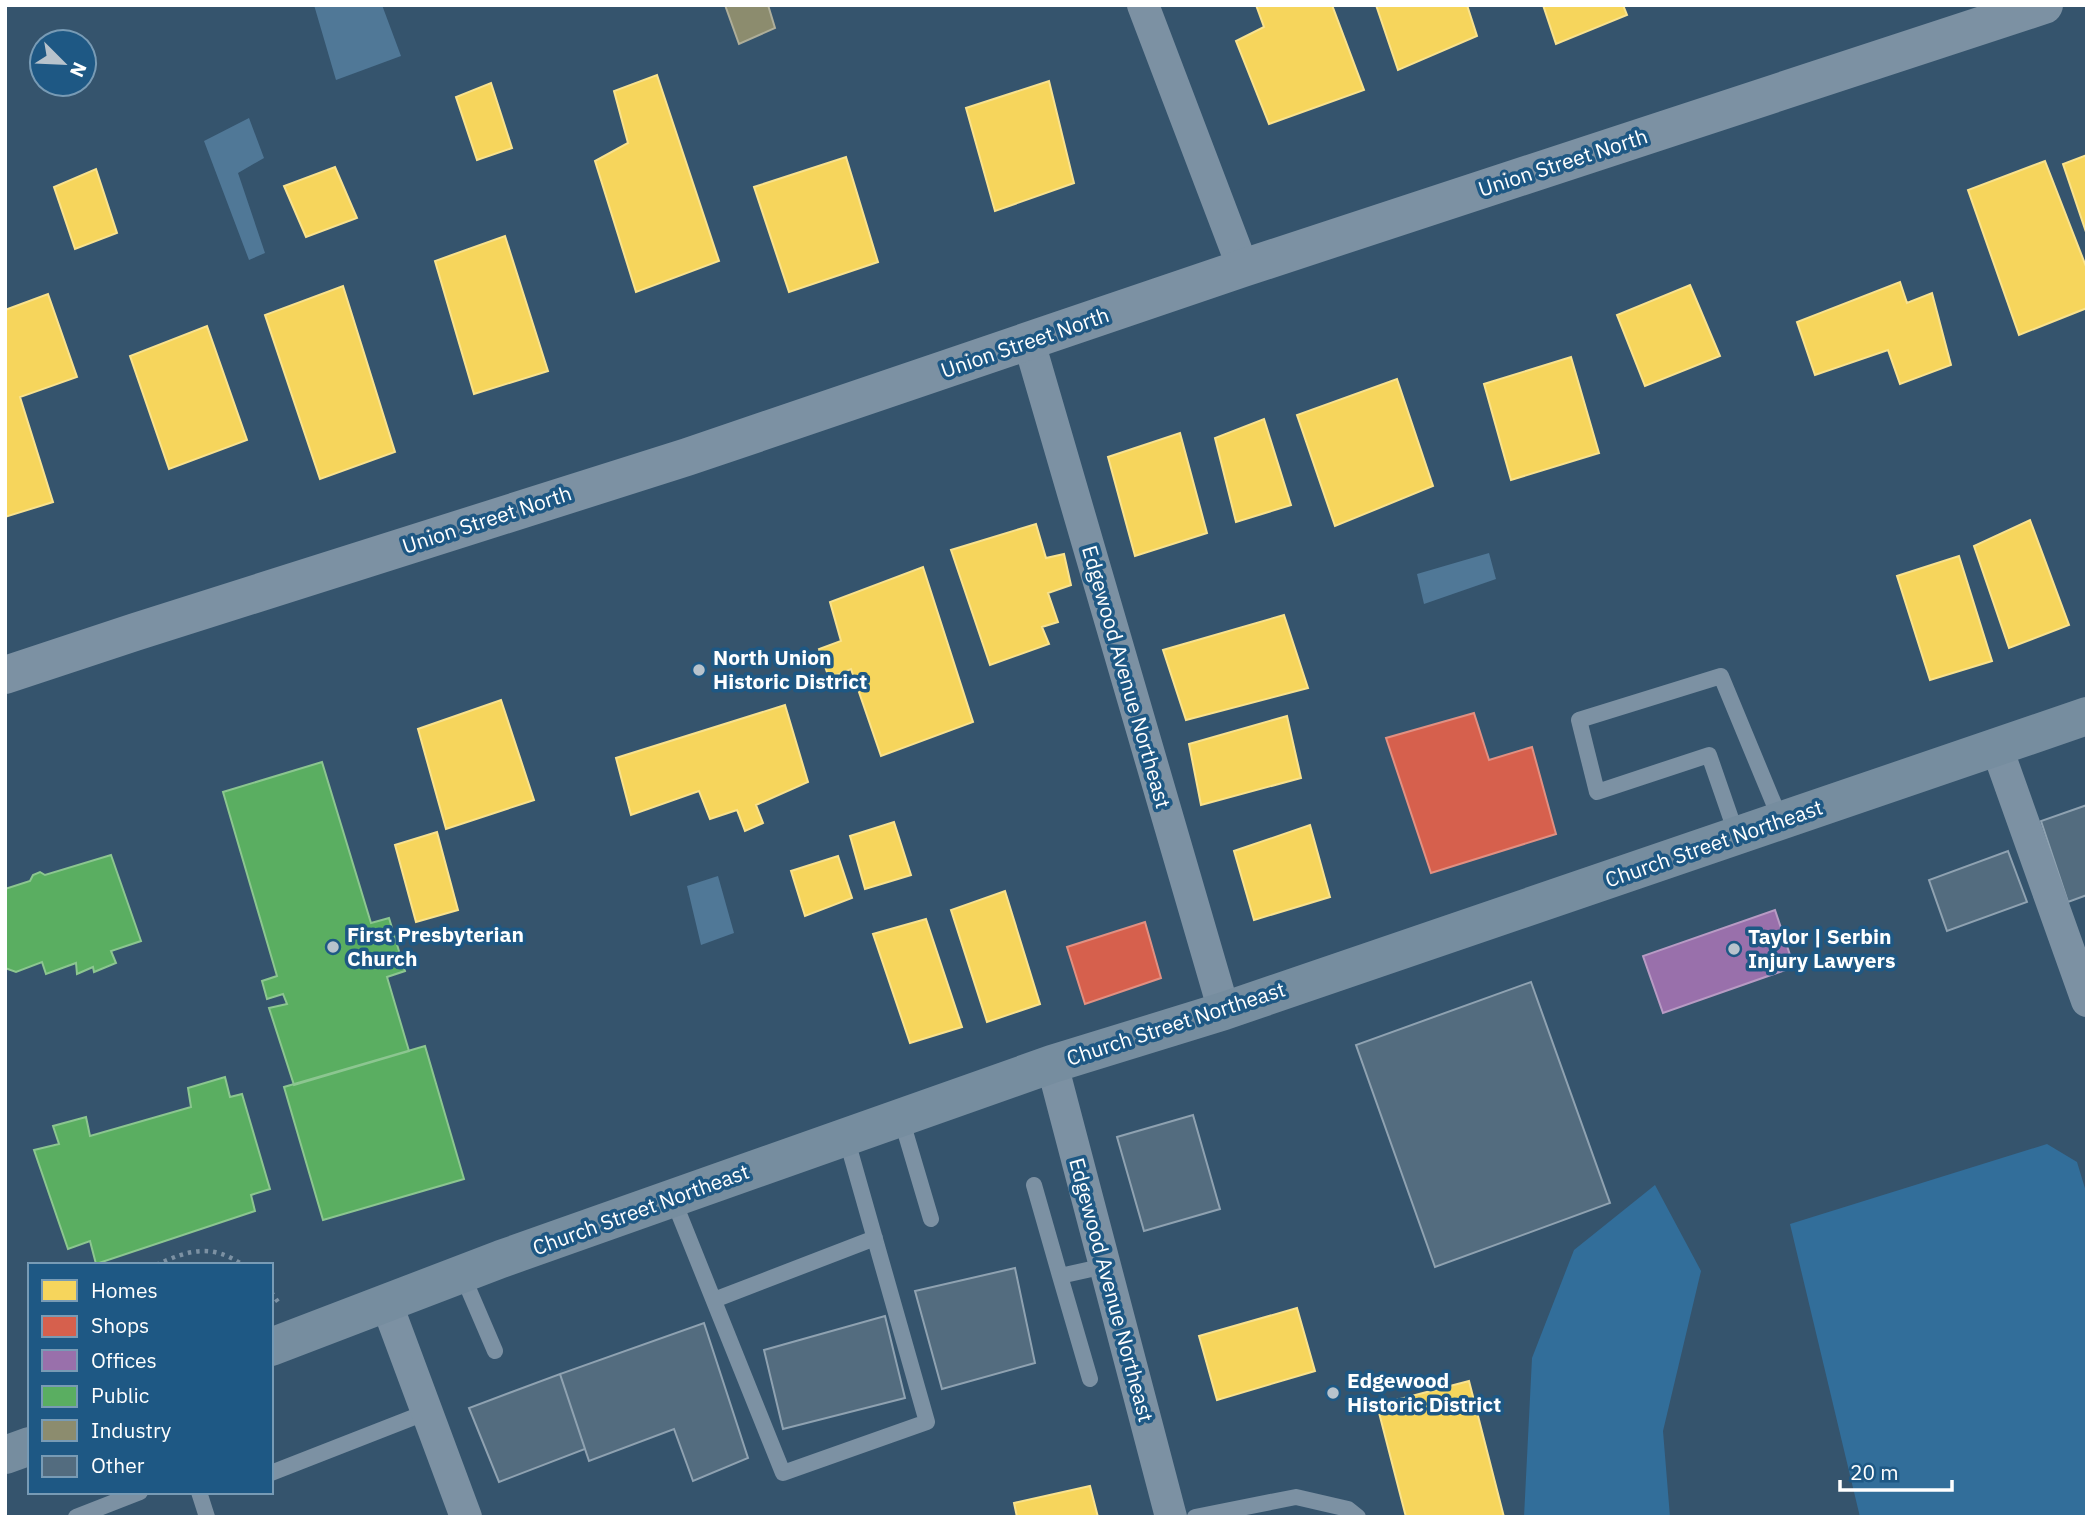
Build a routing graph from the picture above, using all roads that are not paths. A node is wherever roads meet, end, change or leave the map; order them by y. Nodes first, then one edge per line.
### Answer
1 (1143, 5) edge
2 (2044, 5) edge
3 (1242, 268) junction
4 (1029, 342) junction
5 (5, 675) edge
6 (2087, 716) edge
7 (1997, 748) junction
8 (1781, 821) junction
9 (1737, 836) junction
10 (2087, 1001) edge
11 (1224, 1011) junction
12 (1052, 1064) junction
13 (901, 1117) junction
14 (846, 1137) junction
15 (1034, 1185) dead end
16 (673, 1199) junction
17 (931, 1219) dead end
18 (875, 1238) junction
19 (1105, 1266) junction
20 (462, 1274) junction
21 (1060, 1276) junction
22 (714, 1300) junction
23 (386, 1302) junction
24 (273, 1346) edge
25 (495, 1351) dead end
26 (1090, 1379) dead end
27 (428, 1412) junction
28 (28, 1447) edge
29 (5, 1455) edge
30 (273, 1472) edge
31 (134, 1494) edge
32 (200, 1494) edge
33 (76, 1517) edge
34 (207, 1517) edge
35 (466, 1517) edge
36 (1171, 1517) edge
37 (1195, 1517) edge
38 (1358, 1517) edge

1 - 3 street
2 - 3 street, Union Street North
3 - 4 street, Union Street North
4 - 5 street, Union Street North
4 - 11 street, Edgewood Avenue Northeast
6 - 7 main road, Church Street Northeast
7 - 8 main road, Church Street Northeast
7 - 10 street
8 - 9 main road, Church Street Northeast
8 - 9 lane
9 - 11 main road, Church Street Northeast
11 - 12 main road, Church Street Northeast
12 - 13 main road, Church Street Northeast
12 - 19 street, Edgewood Avenue Northeast
13 - 14 main road, Church Street Northeast
13 - 17 lane
14 - 16 main road, Church Street Northeast
14 - 18 lane
15 - 21 lane
16 - 20 main road, Church Street Northeast
16 - 22 lane
18 - 22 lane
18 - 22 lane
19 - 21 lane
19 - 36 street, Edgewood Avenue Northeast
20 - 23 main road, Church Street Northeast
20 - 25 lane
21 - 26 lane
23 - 24 main road, Church Street Northeast
23 - 27 street
27 - 30 lane
27 - 35 street
28 - 29 main road
31 - 33 lane
32 - 34 lane
37 - 38 lane

